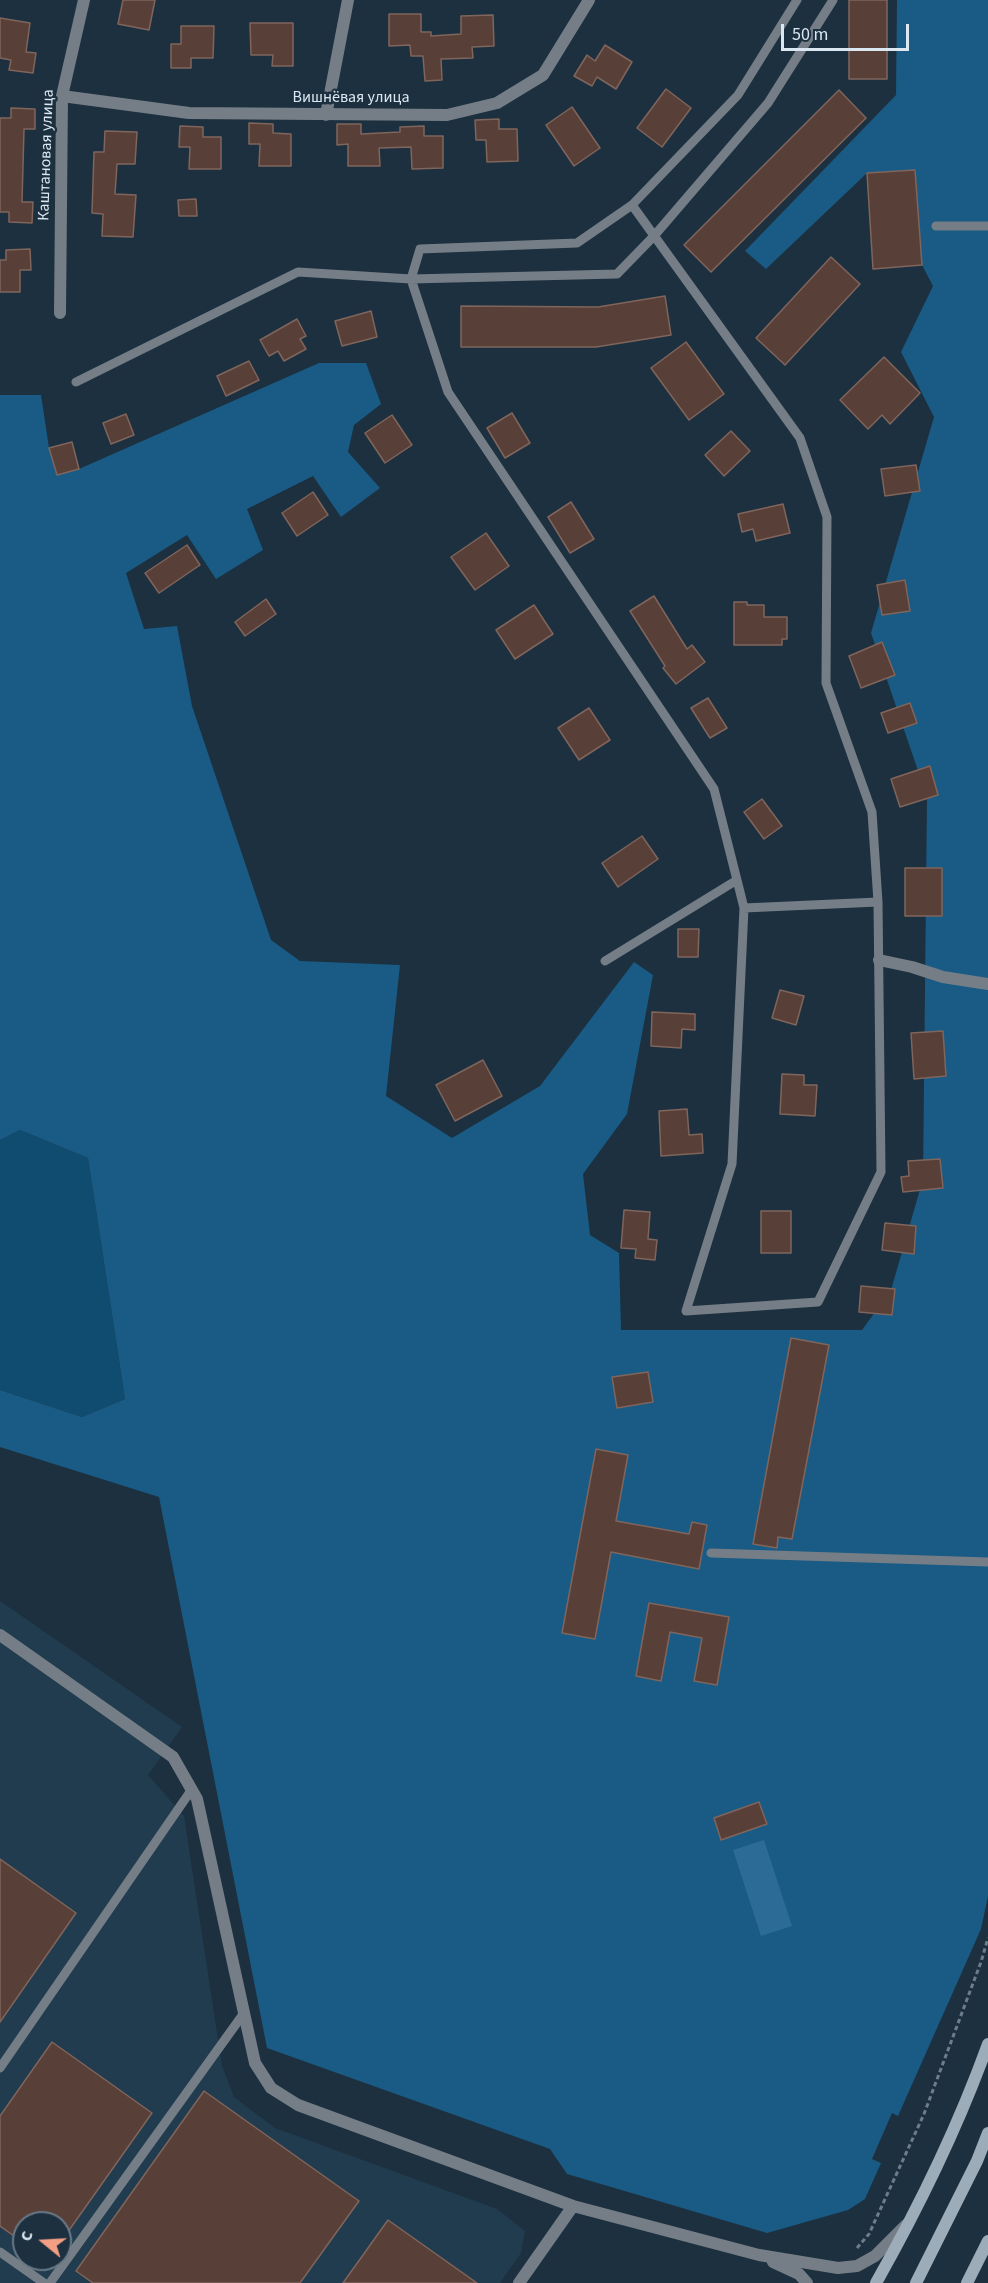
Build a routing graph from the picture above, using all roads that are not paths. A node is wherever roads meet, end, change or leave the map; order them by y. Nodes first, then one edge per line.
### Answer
1 (84, 0) edge
2 (348, 0) edge
3 (589, 0) edge
4 (797, 0) edge
5 (832, 0) edge
6 (62, 96) junction
7 (326, 115) junction
8 (632, 205) junction
9 (936, 226) dead end
10 (988, 226) edge
11 (654, 236) junction
12 (411, 279) junction
13 (60, 313) dead end
14 (76, 382) dead end
15 (737, 880) junction
16 (878, 902) junction
17 (744, 908) junction
18 (879, 960) junction
19 (605, 961) dead end
20 (988, 984) edge
21 (711, 1553) dead end
22 (988, 1562) edge
23 (0, 1635) edge
24 (192, 1789) junction
25 (244, 2013) junction
26 (988, 2044) edge
27 (0, 2068) edge
28 (988, 2133) edge
29 (573, 2206) junction
30 (912, 2219) junction
31 (988, 2241) edge
32 (0, 2252) edge
33 (759, 2255) junction
34 (44, 2283) edge
35 (50, 2283) edge
36 (519, 2283) edge
37 (807, 2283) edge
38 (876, 2283) edge
39 (916, 2283) edge
40 (968, 2283) edge

1 - 6 street, Каштановая улица
2 - 7 street
3 - 7 street, Вишнёвая улица
4 - 8 lane
5 - 11 lane
6 - 7 street, Вишнёвая улица
6 - 13 street, Каштановая улица
8 - 11 lane
8 - 12 lane
9 - 10 lane
11 - 12 lane
11 - 16 lane
12 - 14 lane
12 - 15 lane
15 - 17 lane
15 - 19 lane
16 - 17 lane
16 - 18 lane
17 - 18 lane
18 - 20 street
21 - 22 lane
23 - 24 street
24 - 25 street
24 - 27 lane
25 - 29 street
25 - 35 lane
26 - 30 main road
28 - 39 main road
29 - 33 street
29 - 36 street
30 - 33 street
30 - 38 main road
31 - 40 main road
32 - 34 lane
33 - 37 street

